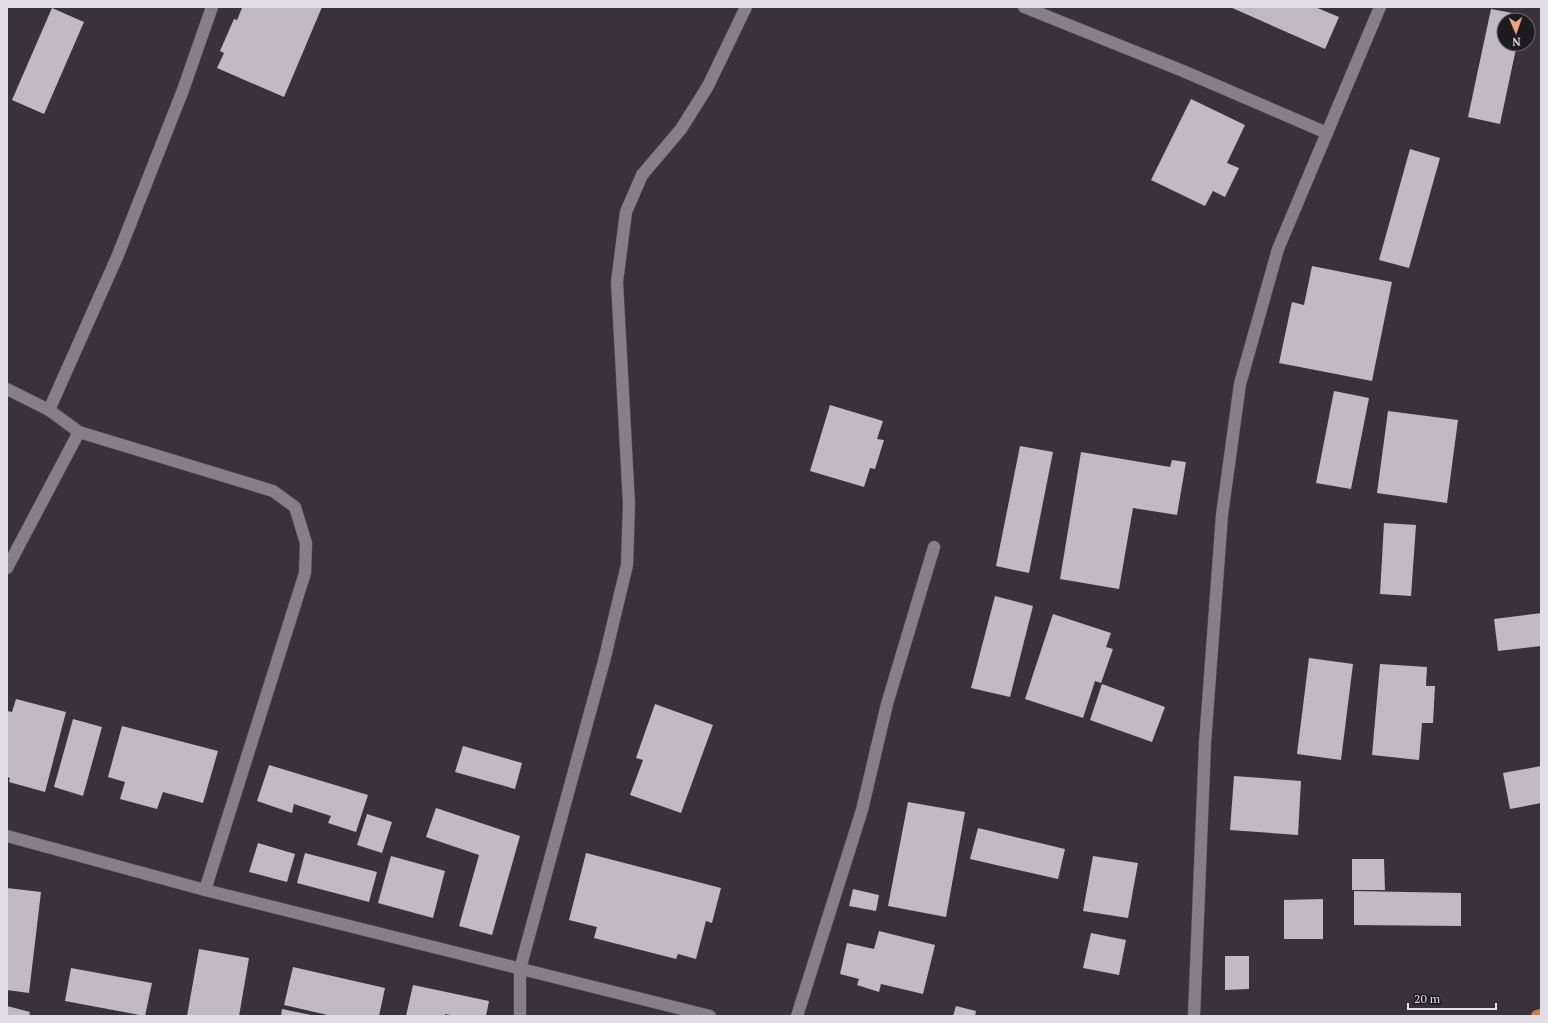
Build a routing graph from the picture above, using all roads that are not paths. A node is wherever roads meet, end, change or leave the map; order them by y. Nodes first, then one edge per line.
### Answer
1 (212, 7) edge
2 (746, 7) edge
3 (1024, 7) edge
4 (1380, 7) edge
5 (1328, 133) junction
6 (7, 390) edge
7 (49, 410) junction
8 (80, 432) junction
9 (934, 547) dead end
10 (7, 568) edge
11 (7, 836) edge
12 (205, 890) junction
13 (520, 969) junction
14 (1541, 1015) edge
15 (520, 1016) edge
16 (710, 1016) edge
17 (798, 1016) edge
18 (1194, 1016) edge
19 (1537, 1016) edge

1 - 7 street
2 - 13 street
3 - 5 street
4 - 5 street
5 - 18 street
6 - 7 street
7 - 8 street
8 - 10 street
8 - 12 street
9 - 17 street
11 - 12 street
12 - 13 street
13 - 15 street
13 - 16 street
14 - 19 highway

